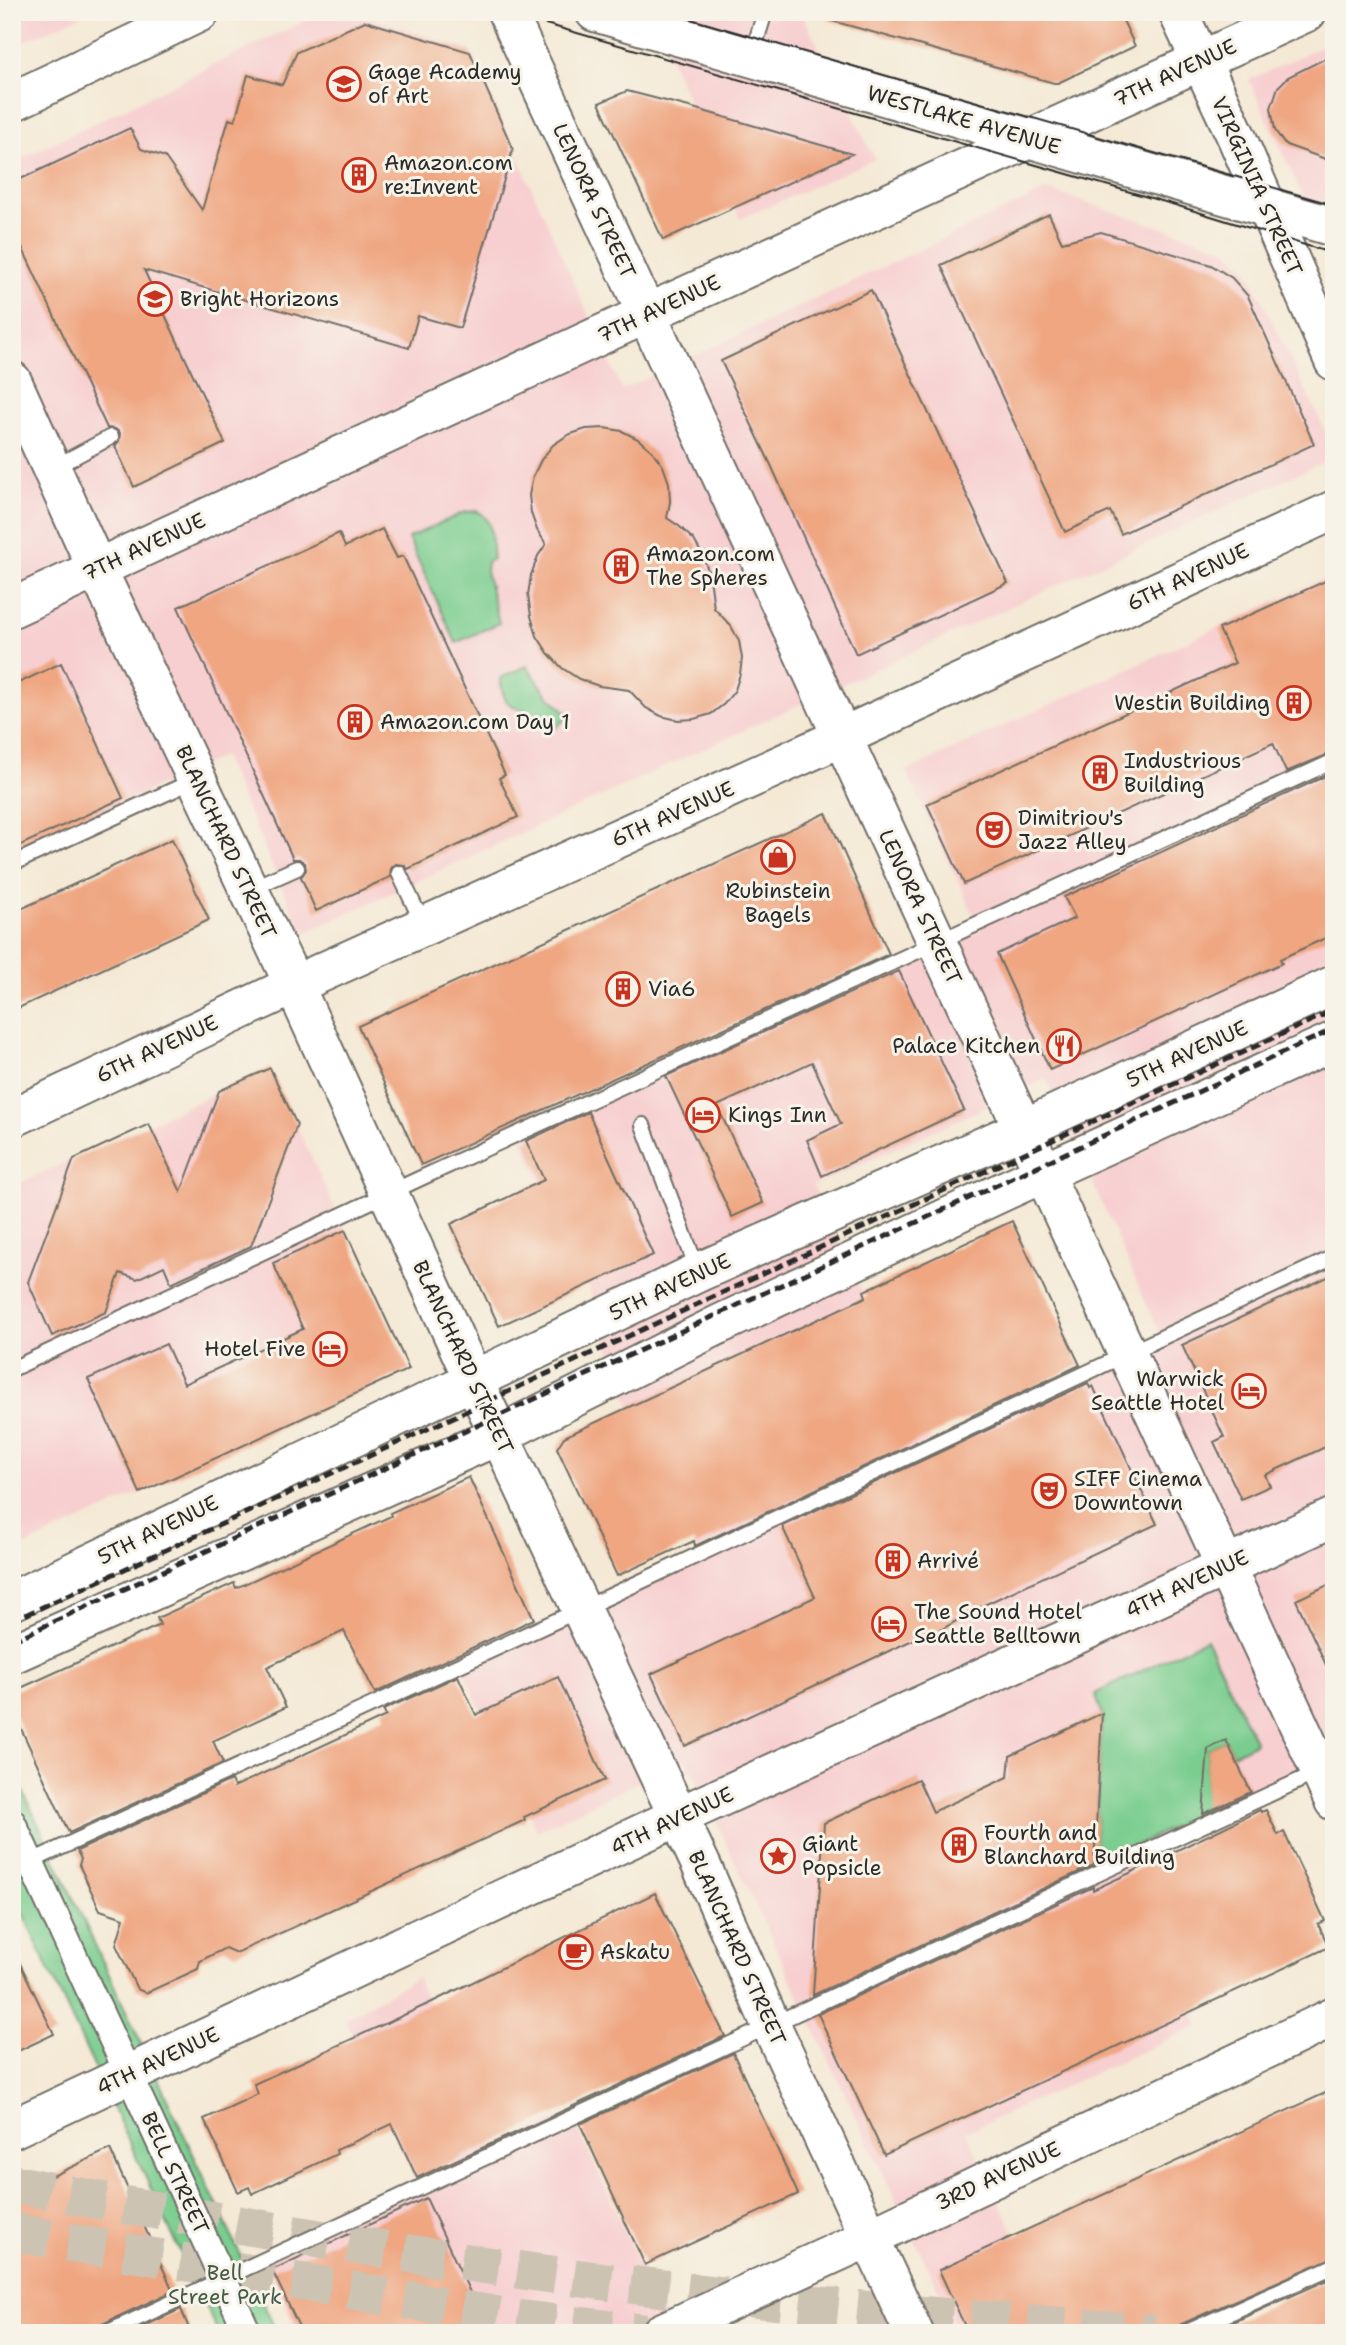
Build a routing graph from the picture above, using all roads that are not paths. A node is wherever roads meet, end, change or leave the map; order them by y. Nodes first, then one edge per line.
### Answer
1 (200, 12) edge
2 (507, 12) edge
3 (595, 12) edge
4 (765, 12) edge
5 (1178, 12) edge
6 (1307, 12) edge
7 (751, 58) junction
8 (1200, 61) junction
9 (12, 102) edge
10 (1030, 139) junction
11 (1266, 207) junction
12 (1334, 227) edge
13 (646, 314) junction
14 (1334, 361) edge
15 (12, 381) edge
16 (111, 437) dead end
17 (52, 468) junction
18 (1334, 510) edge
19 (97, 569) junction
20 (12, 608) edge
21 (842, 737) junction
22 (1334, 761) edge
23 (197, 779) junction
24 (12, 864) edge
25 (297, 867) dead end
26 (399, 873) dead end
27 (249, 890) junction
28 (424, 926) junction
29 (937, 943) junction
30 (294, 985) junction
31 (1334, 985) edge
32 (1334, 1041) edge
33 (12, 1118) edge
34 (643, 1125) dead end
35 (1023, 1129) junction
36 (1044, 1173) junction
37 (388, 1193) junction
38 (1334, 1257) edge
39 (699, 1272) junction
40 (1127, 1354) junction
41 (12, 1368) edge
42 (473, 1379) junction
43 (499, 1435) junction
44 (1334, 1517) edge
45 (1225, 1567) junction
46 (12, 1601) edge
47 (581, 1609) junction
48 (12, 1654) edge
49 (1329, 1779) edge
50 (677, 1818) junction
51 (12, 1822) edge
52 (21, 1866) edge
53 (1334, 2017) edge
54 (771, 2025) junction
55 (130, 2075) junction
56 (12, 2129) edge
57 (870, 2237) junction
58 (1334, 2266) edge
59 (223, 2279) junction
60 (106, 2333) edge
61 (248, 2333) edge
62 (661, 2333) edge
63 (914, 2333) edge
64 (1185, 2333) edge

1 - 9 main road
2 - 13 main road, LENORA STREET
3 - 7 main road, WESTLAKE AVENUE
4 - 7 lane
5 - 8 main road, VIRGINIA STREET
6 - 8 main road, 7TH AVENUE
7 - 10 main road, WESTLAKE AVENUE
8 - 10 main road, 7TH AVENUE
8 - 11 main road, VIRGINIA STREET
10 - 11 main road, WESTLAKE AVENUE
10 - 13 main road, 7TH AVENUE
11 - 12 main road, WESTLAKE AVENUE
11 - 14 main road, VIRGINIA STREET
13 - 19 main road, 7TH AVENUE
13 - 21 main road, LENORA STREET
15 - 17 main road, BLANCHARD STREET
16 - 17 lane
17 - 19 main road, BLANCHARD STREET
18 - 21 main road, 6TH AVENUE
19 - 20 main road, 7TH AVENUE
19 - 23 main road, BLANCHARD STREET
21 - 28 main road, 6TH AVENUE
21 - 29 main road, LENORA STREET
22 - 29 lane
23 - 24 lane
23 - 27 main road, BLANCHARD STREET
25 - 27 lane
26 - 28 lane
27 - 30 main road, BLANCHARD STREET
28 - 30 main road, 6TH AVENUE
29 - 35 main road, LENORA STREET
29 - 37 lane
30 - 33 main road, 6TH AVENUE
30 - 37 main road, BLANCHARD STREET
31 - 35 main road, 5TH AVENUE
32 - 36 main road
34 - 39 lane
35 - 36 main road, LENORA STREET
35 - 39 main road, 5TH AVENUE
36 - 40 main road, LENORA STREET
36 - 43 main road
37 - 41 lane
37 - 42 main road, BLANCHARD STREET
38 - 40 lane
39 - 42 main road, 5TH AVENUE
40 - 45 main road, LENORA STREET
40 - 47 lane
42 - 43 main road, BLANCHARD STREET
42 - 46 main road, 5TH AVENUE
43 - 47 main road, BLANCHARD STREET
43 - 48 main road
44 - 45 main road, 4TH AVENUE
45 - 49 main road, LENORA STREET
45 - 50 main road, 4TH AVENUE
47 - 50 main road, BLANCHARD STREET
47 - 52 lane
49 - 54 lane
50 - 54 main road, BLANCHARD STREET
50 - 55 main road, 4TH AVENUE
51 - 52 street, BELL STREET
52 - 55 street, BELL STREET
53 - 57 main road, 3RD AVENUE
54 - 57 main road, BLANCHARD STREET
54 - 59 lane
55 - 56 main road, 4TH AVENUE
55 - 59 street, BELL STREET
57 - 62 main road, 3RD AVENUE
57 - 63 main road, BLANCHARD STREET
58 - 64 lane
59 - 60 lane
59 - 61 street, BELL STREET

